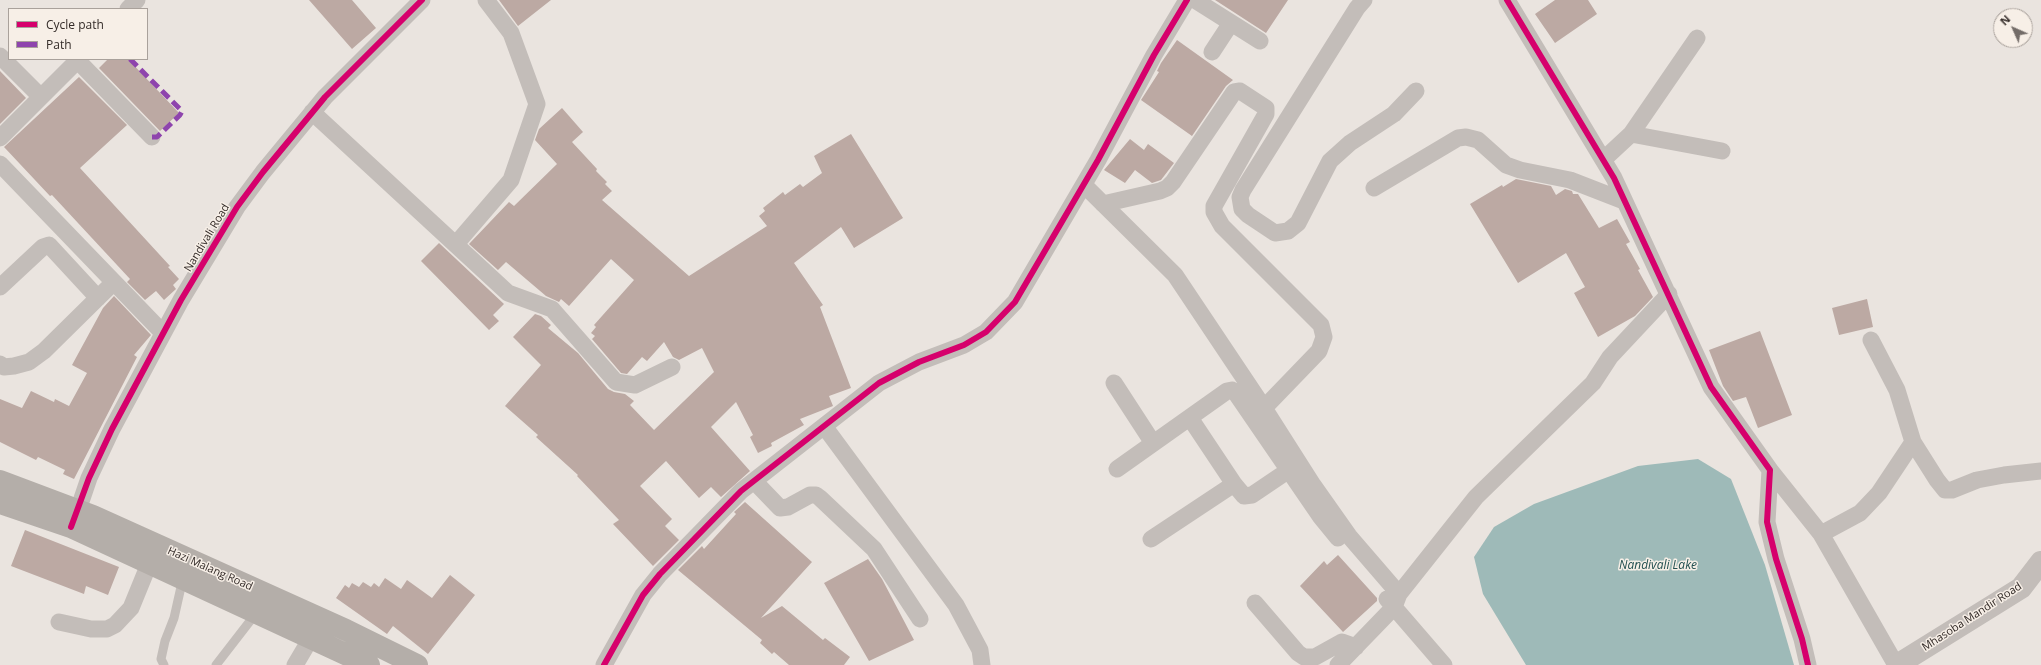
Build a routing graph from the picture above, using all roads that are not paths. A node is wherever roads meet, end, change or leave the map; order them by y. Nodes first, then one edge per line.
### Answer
1 (137, 0) edge
2 (422, 0) edge
3 (486, 0) edge
4 (1187, 0) edge
5 (1195, 0) edge
6 (1364, 0) edge
7 (1507, 0) edge
8 (129, 8) edge
9 (1231, 23) junction
10 (1697, 38) dead end
11 (1260, 41) dead end
12 (1212, 52) dead end
13 (0, 56) edge
14 (85, 62) edge
15 (1416, 91) dead end
16 (40, 97) junction
17 (312, 112) junction
18 (1631, 134) junction
19 (152, 137) dead end
20 (0, 138) edge
21 (1722, 150) dead end
22 (1603, 160) junction
23 (0, 164) edge
24 (1084, 185) junction
25 (1374, 188) dead end
26 (1624, 201) junction
27 (1103, 204) junction
28 (456, 244) junction
29 (114, 282) junction
30 (0, 287) edge
31 (1669, 294) junction
32 (98, 298) junction
33 (163, 333) junction
34 (1871, 340) dead end
35 (0, 364) edge
36 (672, 367) dead end
37 (1114, 383) dead end
38 (1264, 408) junction
39 (1190, 418) junction
40 (824, 426) junction
41 (1913, 442) junction
42 (1153, 443) junction
43 (1117, 469) dead end
44 (1289, 470) junction
45 (1770, 470) junction
46 (2041, 471) edge
47 (0, 480) edge
48 (754, 481) junction
49 (1234, 484) junction
50 (0, 503) edge
51 (74, 519) junction
52 (1821, 534) junction
53 (1152, 540) dead end
54 (188, 559) junction
55 (2041, 562) edge
56 (149, 564) junction
57 (183, 580) junction
58 (1396, 601) junction
59 (261, 603) junction
60 (1255, 603) dead end
61 (920, 619) dead end
62 (59, 622) dead end
63 (311, 638) junction
64 (1356, 647) junction
65 (164, 665) edge
66 (216, 665) edge
67 (295, 665) edge
68 (368, 665) edge
69 (417, 665) edge
70 (604, 665) edge
71 (982, 665) edge
72 (1338, 665) edge
73 (1444, 665) edge
74 (1808, 665) edge
75 (1897, 665) edge

1 - 8 street
2 - 17 street, Nandivali Road
3 - 28 street
4 - 24 street
5 - 9 street
6 - 15 street
7 - 22 street
9 - 11 street
9 - 12 street
10 - 18 street
13 - 16 street
14 - 16 street
14 - 19 street
16 - 20 street
17 - 28 street
17 - 33 street, Nandivali Road
18 - 21 street
18 - 22 street
22 - 26 street
23 - 29 street
24 - 27 street
24 - 40 street
25 - 26 street
26 - 31 street
27 - 38 street
27 - 38 street
28 - 36 street
29 - 32 street
29 - 33 street
30 - 32 street
31 - 45 street
31 - 58 street
32 - 35 street
33 - 51 street, Nandivali Road
34 - 41 street
37 - 42 street
38 - 58 street
39 - 42 street
39 - 44 street
39 - 49 street
40 - 48 street
40 - 71 street
41 - 46 street
41 - 52 street
42 - 43 street
44 - 49 street
44 - 58 street
45 - 52 street
45 - 74 street
47 - 51 main road, Hazi Malang Road
48 - 61 street
48 - 70 street
49 - 53 street
50 - 51 main road, Hazi Malang Road
51 - 54 main road, Hazi Malang Road
51 - 56 main road, Hazi Malang Road
52 - 75 street
54 - 57 lane
54 - 59 main road, Hazi Malang Road
55 - 75 street, Mhasoba Mandir Road
56 - 57 main road, Hazi Malang Road
56 - 62 street
57 - 59 main road, Hazi Malang Road
57 - 65 lane
58 - 64 street
58 - 73 street
59 - 63 main road, Hazi Malang Road
59 - 66 lane
59 - 69 main road, Hazi Malang Road
60 - 64 street
63 - 67 street
63 - 68 main road, Hazi Malang Road
64 - 72 street

